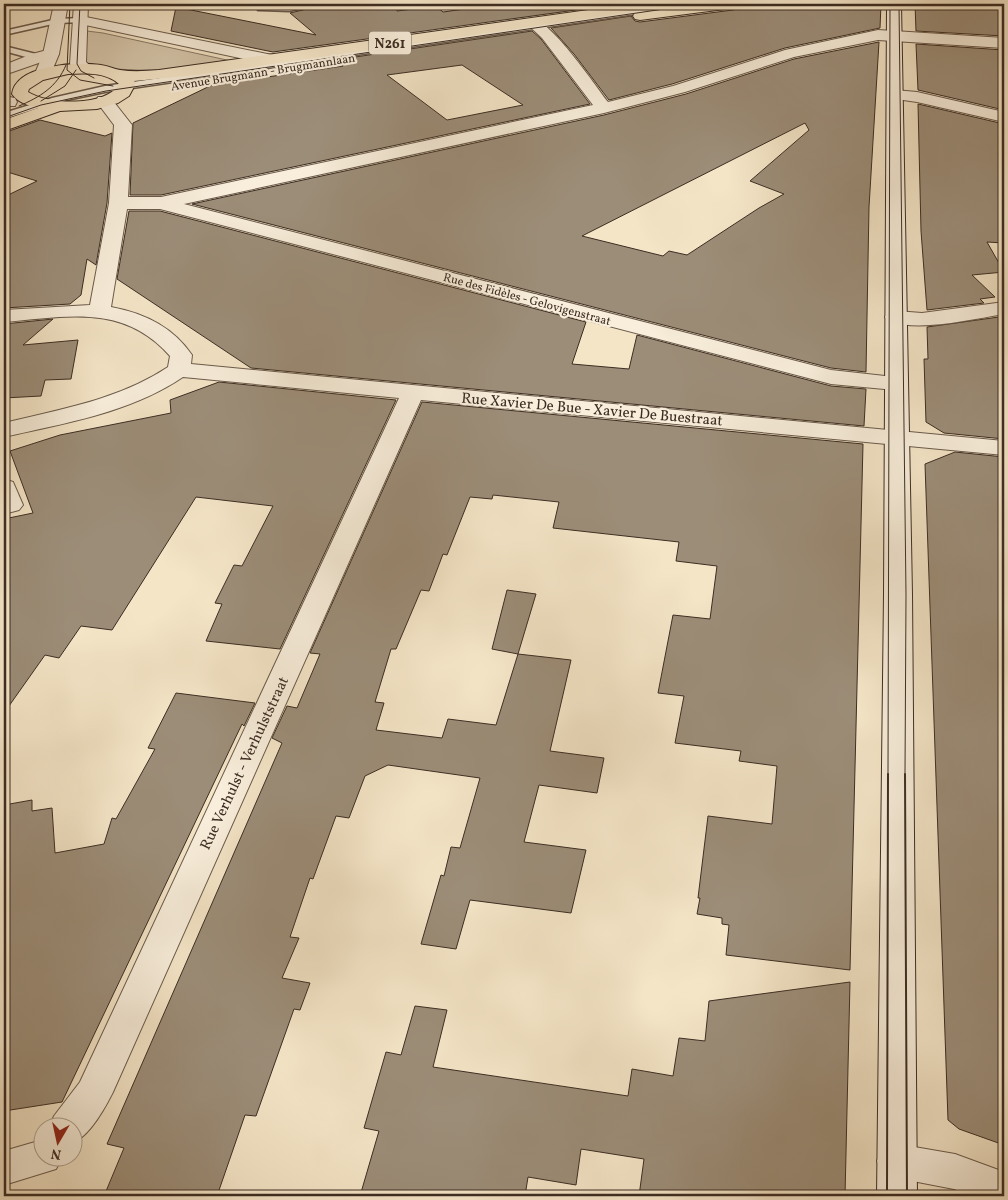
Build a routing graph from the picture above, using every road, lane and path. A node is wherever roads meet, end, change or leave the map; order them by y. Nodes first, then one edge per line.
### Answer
1 (61, 4) edge
2 (81, 4) edge
3 (260, 4) edge
4 (660, 4) edge
5 (689, 4) edge
6 (733, 4) edge
7 (894, 4) edge
8 (305, 7) dead end
9 (81, 20) junction
10 (57, 21) junction
11 (538, 26) junction
12 (20, 29) junction
13 (4, 33) edge
14 (893, 36) junction
15 (1004, 43) edge
16 (4, 44) edge
17 (4, 49) edge
18 (44, 55) junction
19 (272, 60) junction
20 (86, 69) junction
21 (4, 70) edge
22 (45, 74) junction
23 (117, 89) junction
24 (895, 96) junction
25 (8, 104) edge
26 (38, 104) junction
27 (57, 107) junction
28 (604, 108) junction
29 (1004, 117) edge
30 (4, 126) edge
31 (118, 203) junction
32 (161, 203) junction
33 (1004, 308) edge
34 (100, 311) junction
35 (4, 316) edge
36 (896, 317) junction
37 (179, 370) junction
38 (895, 383) junction
39 (413, 393) junction
40 (4, 430) edge
41 (896, 438) junction
42 (1004, 448) edge
43 (4, 487) edge
44 (4, 506) edge
45 (75, 1118) edge
46 (32, 1160) edge
47 (4, 1168) edge
48 (897, 1179) edge
49 (1004, 1190) edge

1 - 10 street
2 - 9 street
3 - 8 lane
4 - 11 main road, Avenue Brugmann - Brugmannlaan / N261
5 - 11 lane, Avenue Brugmann - Brugmannlaan
6 - 11 main road, Avenue Brugmann - Brugmannlaan / N261
7 - 14 street
9 - 10 lane
9 - 19 street
9 - 20 street
10 - 12 lane
10 - 18 street
11 - 19 main road, Avenue Brugmann - Brugmannlaan / N261
11 - 23 lane, Avenue Brugmann - Brugmannlaan
11 - 23 main road, Avenue Brugmann - Brugmannlaan / N261
11 - 28 street
12 - 13 lane
12 - 16 lane
14 - 15 street
14 - 24 street
14 - 28 street
17 - 18 lane
18 - 21 street
18 - 22 street
19 - 23 main road, Avenue Brugmann - Brugmannlaan / N261
20 - 22 main road, Avenue Brugmann - Brugmannlaan / N261
20 - 23 main road, Avenue Brugmann - Brugmannlaan / N261
22 - 25 main road, Avenue Brugmann - Brugmannlaan / N261
23 - 26 lane, Avenue Brugmann - Brugmannlaan
23 - 27 main road, Avenue Brugmann - Brugmannlaan / N261
23 - 31 street
24 - 29 street
24 - 36 street
25 - 26 main road, Avenue Brugmann - Brugmannlaan / N261
25 - 26 lane, Avenue Brugmann - Brugmannlaan
26 - 27 main road, Avenue Brugmann - Brugmannlaan / N261
27 - 30 main road, Avenue Brugmann - Brugmannlaan / N261
28 - 32 street
31 - 32 street
31 - 34 street
32 - 38 street, Rue des Fidèles - Gelovigenstraat
33 - 36 street
34 - 35 street
34 - 37 street
36 - 38 street
37 - 39 street, Rue Xavier De Bue - Xavier De Buestraat
37 - 40 street
38 - 41 street
39 - 41 street, Rue Xavier De Bue - Xavier De Buestraat
39 - 45 street, Rue Verhulst - Verhulststraat
41 - 42 street, Rue Xavier De Bue - Xavier De Buestraat
41 - 48 street
43 - 44 street
46 - 47 street
48 - 49 street

